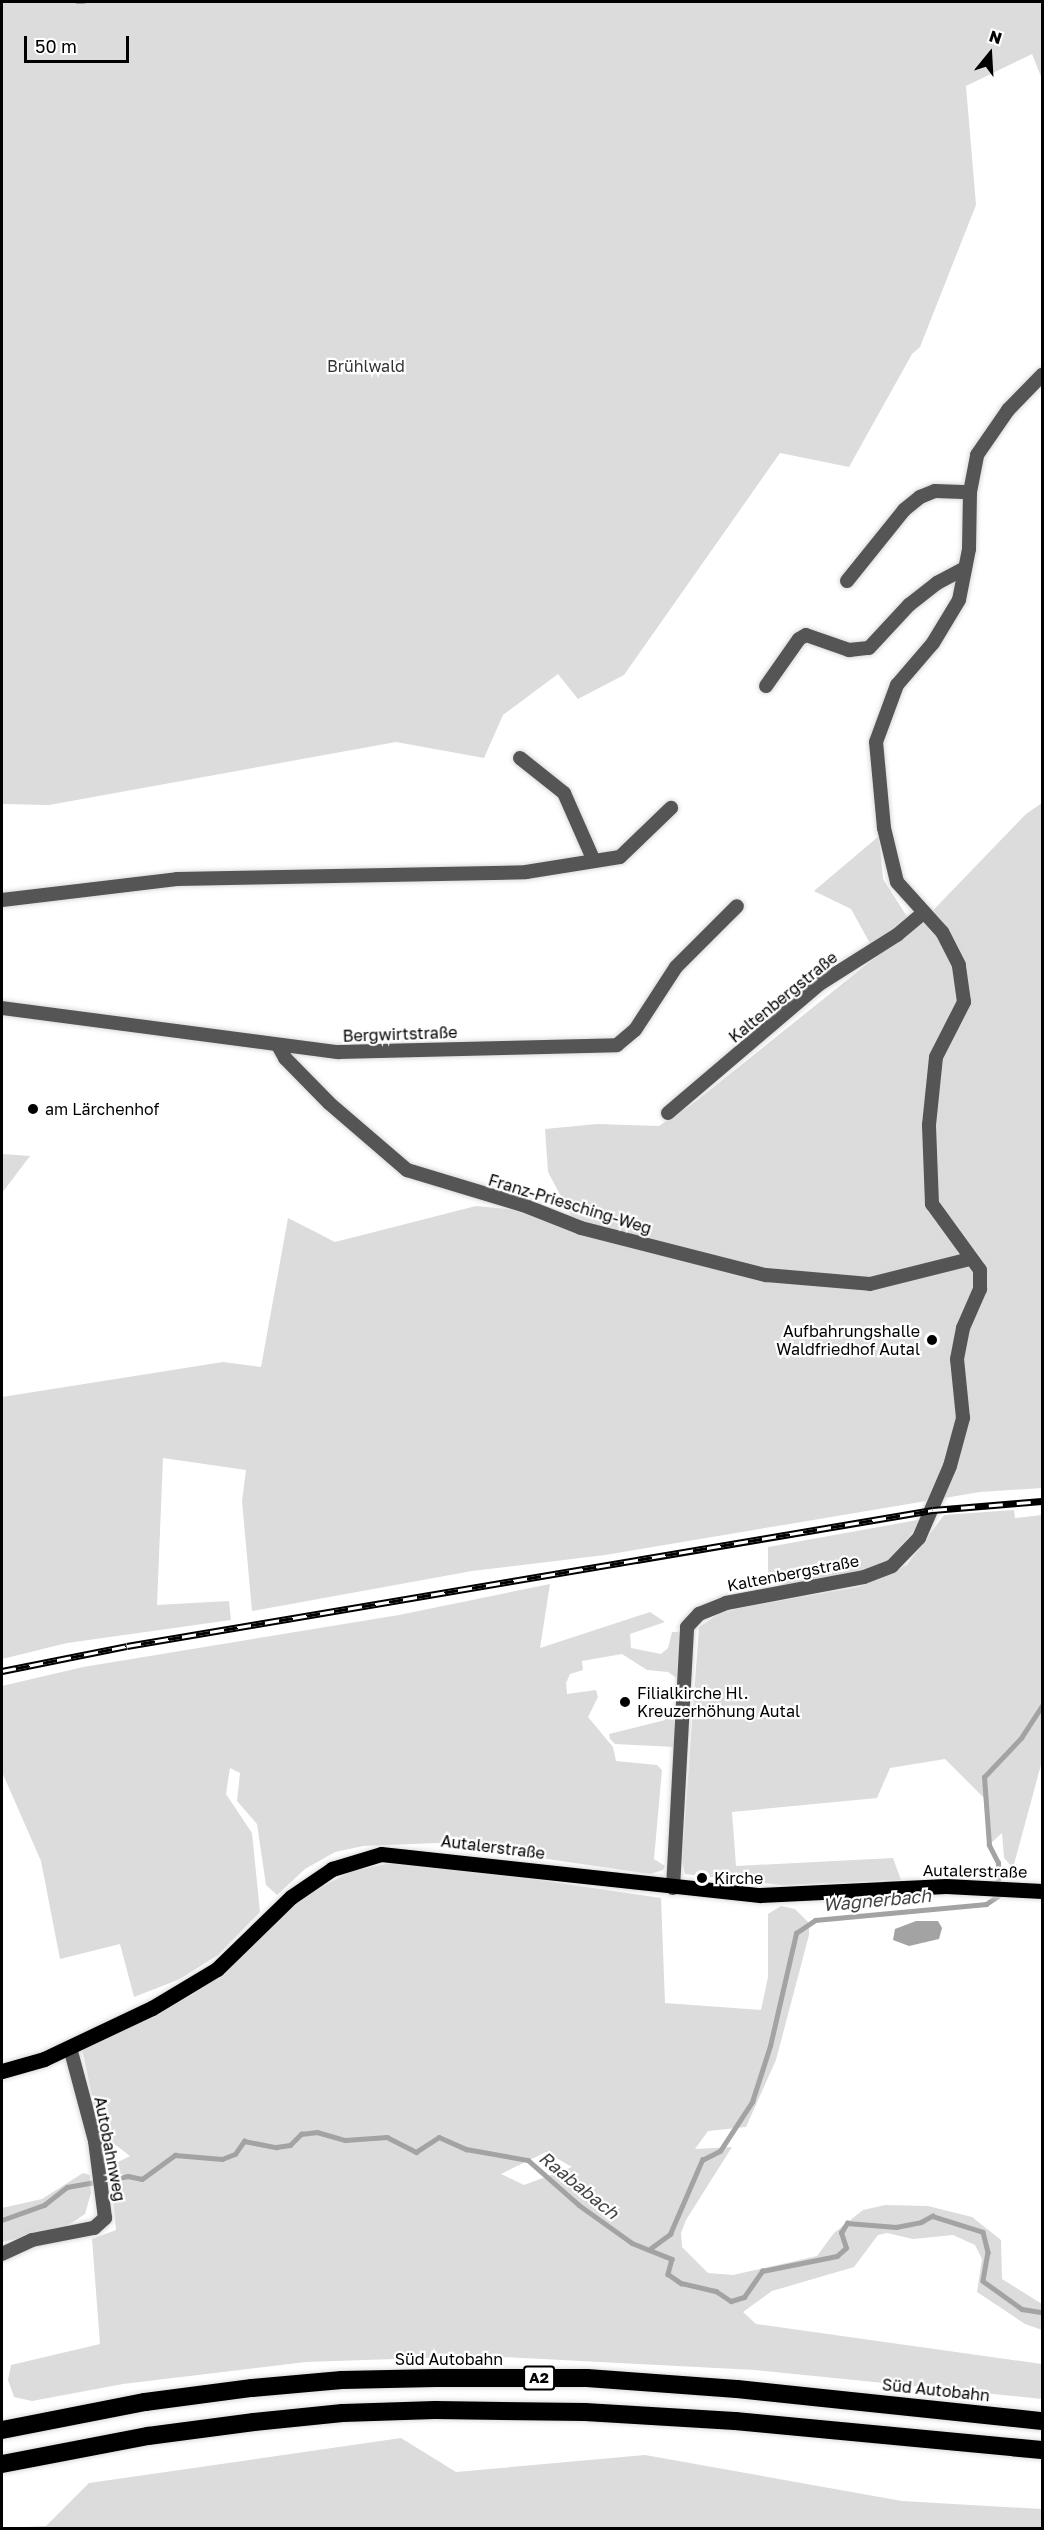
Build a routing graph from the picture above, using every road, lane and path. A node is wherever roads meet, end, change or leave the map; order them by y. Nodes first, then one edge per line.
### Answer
1 (1042, 375) edge
2 (970, 492) junction
3 (965, 568) junction
4 (847, 581) dead end
5 (766, 686) dead end
6 (520, 758) dead end
7 (671, 808) dead end
8 (594, 861) junction
9 (2, 900) edge
10 (737, 906) dead end
11 (922, 914) junction
12 (2, 1008) edge
13 (279, 1047) junction
14 (668, 1113) dead end
15 (970, 1260) junction
16 (674, 1888) junction
17 (1042, 1891) edge
18 (70, 2048) junction
19 (2, 2071) edge
20 (2, 2254) edge
21 (1042, 2421) edge
22 (2, 2430) edge
23 (1042, 2450) edge
24 (2, 2464) edge

1 - 2 street, Kaltenbergstraße
2 - 3 street, Kaltenbergstraße
2 - 4 street
3 - 5 street
3 - 11 street, Kaltenbergstraße
6 - 8 street
7 - 8 street
8 - 9 street
10 - 13 street, Bergwirtstraße
11 - 14 street, Kaltenbergstraße
11 - 15 street, Kaltenbergstraße
12 - 13 street, Bergwirtstraße
13 - 15 street, Franz-Priesching-Weg
15 - 16 street, Kaltenbergstraße
16 - 17 main road, Autalerstraße
16 - 18 main road, Autalerstraße
18 - 19 main road, Autalerstraße
18 - 20 street, Autobahnweg
21 - 22 highway, Süd Autobahn / A2
23 - 24 highway, A2

